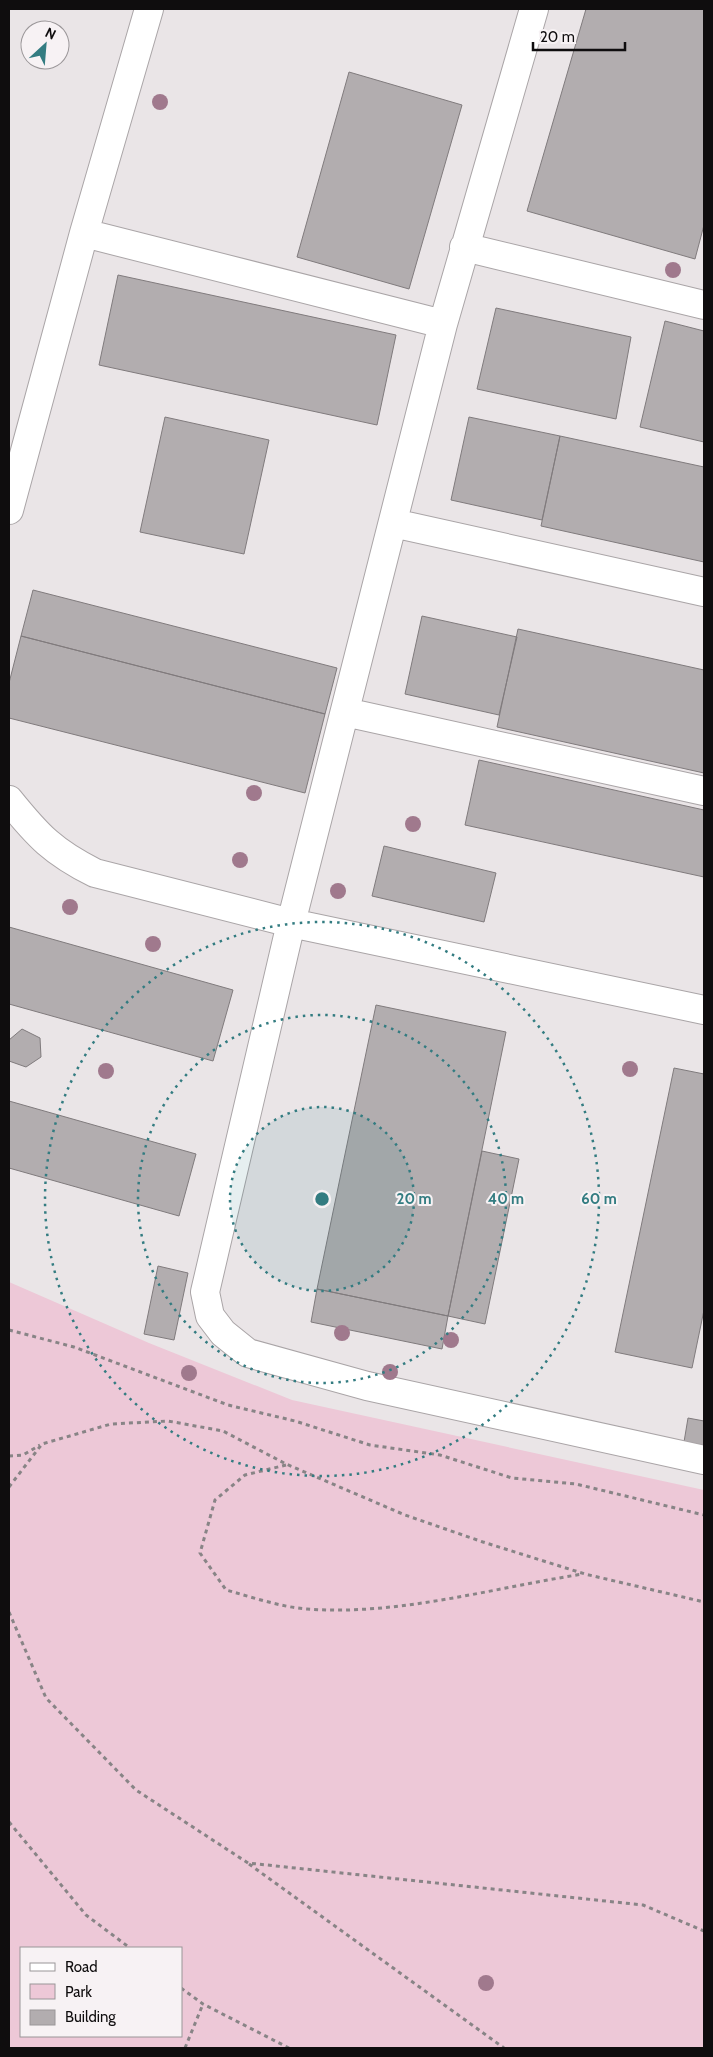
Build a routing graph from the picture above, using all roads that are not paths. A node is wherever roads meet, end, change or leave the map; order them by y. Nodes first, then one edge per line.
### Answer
1 (150, 9) edge
2 (534, 9) edge
3 (84, 233) junction
4 (464, 247) junction
5 (704, 305) edge
6 (443, 324) junction
7 (9, 510) edge
8 (393, 523) junction
9 (704, 592) edge
10 (345, 712) junction
11 (704, 790) edge
12 (9, 800) edge
13 (291, 923) junction
14 (704, 1010) edge
15 (704, 1460) edge

1 - 3 lane
2 - 4 lane
3 - 6 lane
3 - 7 lane
4 - 5 lane
4 - 6 lane
6 - 8 lane
8 - 9 lane
8 - 10 lane
10 - 11 lane
10 - 13 lane
12 - 13 lane
13 - 14 lane
13 - 15 lane

